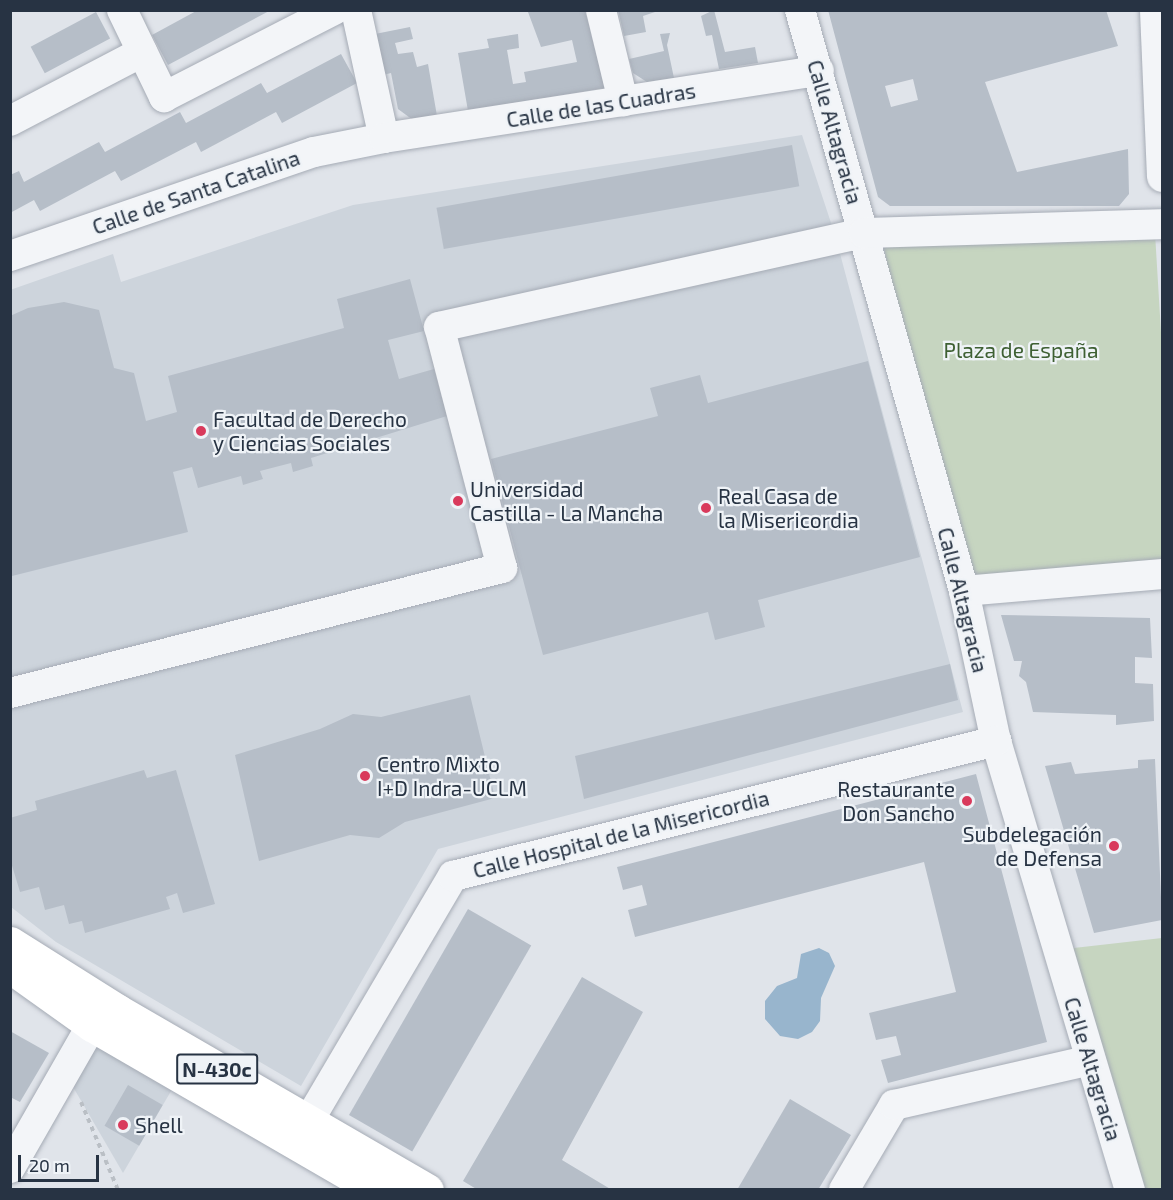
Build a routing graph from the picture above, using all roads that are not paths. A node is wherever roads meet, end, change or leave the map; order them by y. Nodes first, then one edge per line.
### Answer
1 (122, 10) edge
2 (334, 10) edge
3 (356, 10) edge
4 (601, 10) edge
5 (800, 10) edge
6 (1137, 10) edge
7 (1155, 10) edge
8 (142, 52) junction
9 (1157, 68) junction
10 (819, 71) junction
11 (623, 101) junction
12 (10, 121) edge
13 (384, 138) junction
14 (1162, 177) edge
15 (1162, 225) edge
16 (864, 233) junction
17 (10, 256) edge
18 (1162, 574) edge
19 (964, 591) junction
20 (10, 693) edge
21 (996, 741) junction
22 (10, 943) edge
23 (10, 967) edge
24 (92, 1025) junction
25 (1090, 1060) junction
26 (308, 1122) junction
27 (10, 1168) edge
28 (377, 1190) edge
29 (427, 1190) edge
30 (844, 1190) edge
31 (1130, 1190) edge

1 - 8 street
2 - 8 street
3 - 13 street
4 - 11 street
5 - 10 street, Calle Altagracia
6 - 9 street
7 - 9 street
8 - 12 street
9 - 14 street
10 - 11 street, Calle de las Cuadras
10 - 16 street, Calle Altagracia
11 - 13 street, Calle de las Cuadras
13 - 17 street, Calle de Santa Catalina
15 - 16 street
16 - 19 street, Calle Altagracia
16 - 20 street
18 - 19 street
19 - 21 street, Calle Altagracia
21 - 25 street, Calle Altagracia
21 - 26 street, Calle Hospital de la Misericordia
22 - 26 highway, N-430c
23 - 24 highway, N-430c
24 - 27 street
24 - 28 highway, N-430c
25 - 30 street
25 - 31 street, Calle Altagracia
26 - 29 highway, N-430c

